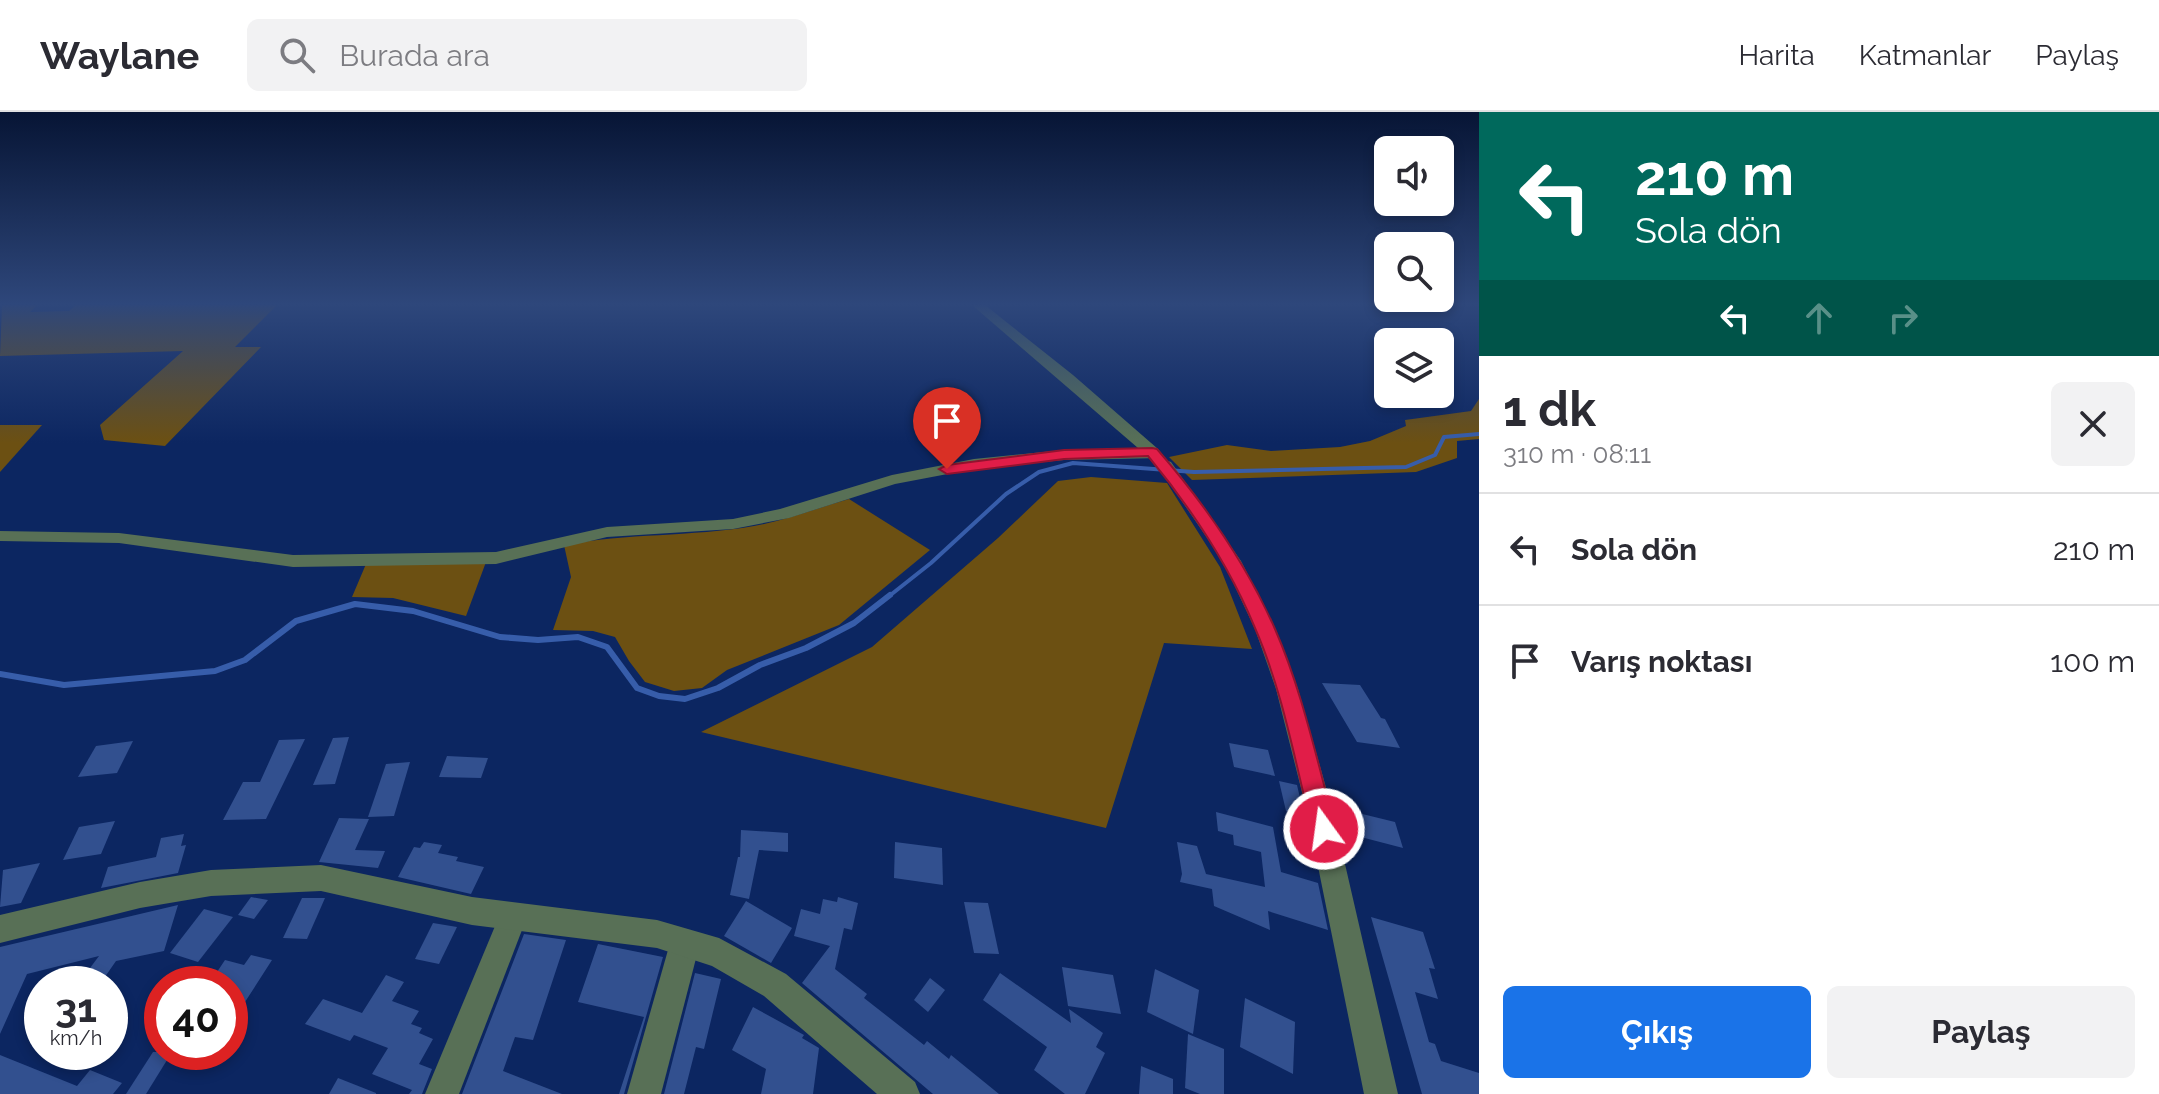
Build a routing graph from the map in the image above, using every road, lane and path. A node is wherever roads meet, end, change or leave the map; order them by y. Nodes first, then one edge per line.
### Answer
1 (1034, 351) edge
2 (1164, 466) junction
3 (0, 536) edge
4 (513, 917) junction
5 (0, 929) edge
6 (685, 943) junction
7 (442, 1094) edge
8 (644, 1094) edge
9 (903, 1094) edge
10 (1381, 1094) edge

1 - 2 street
2 - 3 street
2 - 10 street
4 - 5 street
4 - 6 street
4 - 7 street
6 - 8 street
6 - 9 street

